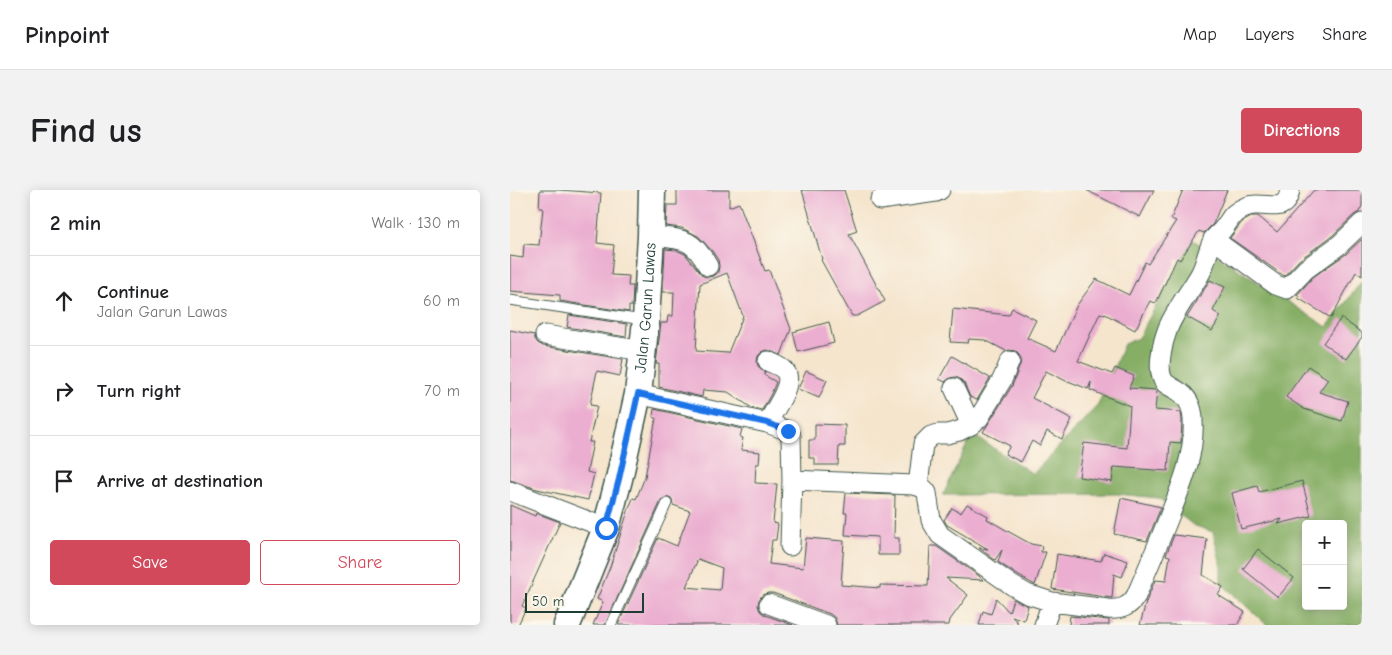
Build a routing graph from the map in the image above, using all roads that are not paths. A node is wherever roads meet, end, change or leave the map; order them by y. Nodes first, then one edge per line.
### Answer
1 (652, 190) edge
2 (940, 190) edge
3 (1290, 190) edge
4 (880, 200) dead end
5 (1362, 223) edge
6 (651, 236) junction
7 (1213, 239) junction
8 (708, 266) dead end
9 (510, 300) edge
10 (646, 320) junction
11 (545, 334) dead end
12 (643, 351) junction
13 (768, 361) dead end
14 (1010, 361) dead end
15 (954, 388) dead end
16 (638, 394) junction
17 (767, 423) junction
18 (971, 425) junction
19 (792, 480) junction
20 (918, 486) junction
21 (510, 491) edge
22 (667, 503) dead end
23 (606, 528) junction
24 (790, 546) dead end
25 (1052, 602) junction
26 (769, 604) dead end
27 (567, 625) edge
28 (611, 625) edge
29 (826, 625) edge
30 (1044, 625) edge

1 - 6 main road, Jalan Garun Lawas
2 - 4 street
3 - 7 street
5 - 7 street
6 - 8 street
6 - 10 main road, Jalan Garun Lawas
7 - 25 street
9 - 10 lane
10 - 12 main road, Jalan Garun Lawas
11 - 12 street
12 - 16 main road, Jalan Garun Lawas
13 - 17 street
14 - 18 street
15 - 18 street
16 - 17 street
16 - 23 main road, Jalan Garun Lawas
17 - 19 street
18 - 20 street
19 - 20 street
19 - 24 street
20 - 25 street
21 - 23 street
22 - 28 lane
23 - 27 main road, Jalan Garun Lawas
25 - 30 street
26 - 29 street

